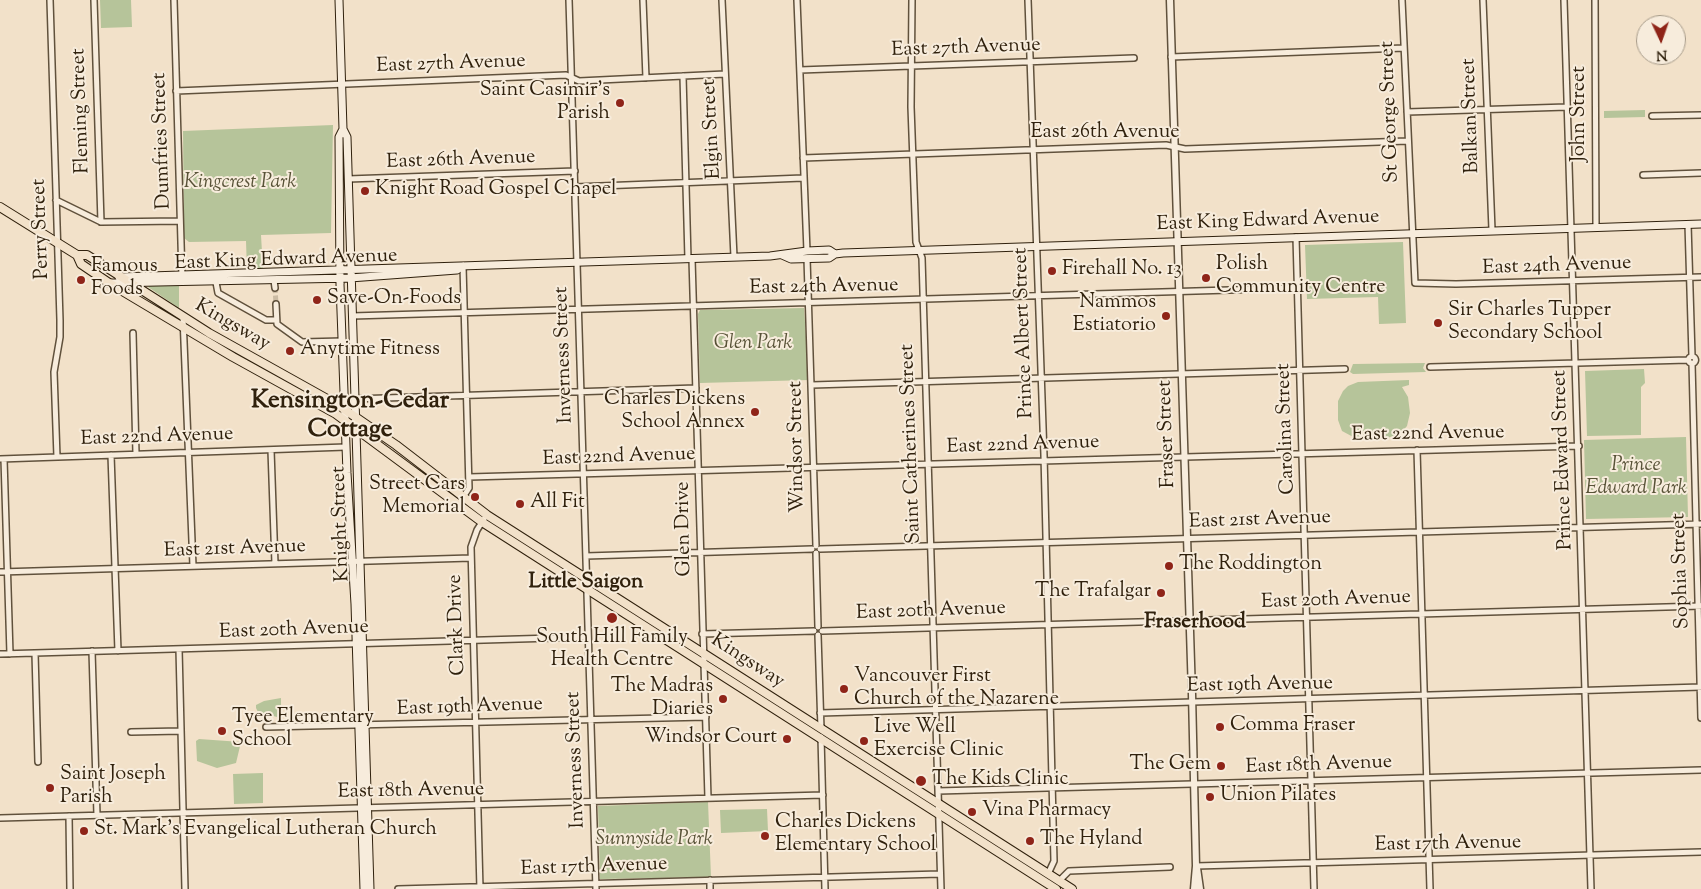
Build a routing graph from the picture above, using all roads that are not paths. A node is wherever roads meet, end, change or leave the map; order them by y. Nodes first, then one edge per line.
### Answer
1 (50, 0) edge
2 (94, 0) edge
3 (174, 0) edge
4 (339, 0) edge
5 (569, 0) edge
6 (643, 0) edge
7 (722, 0) edge
8 (797, 0) edge
9 (912, 0) edge
10 (1028, 0) edge
11 (1170, 0) edge
12 (1402, 0) edge
13 (1483, 0) edge
14 (1564, 0) edge
15 (1594, 0) edge
16 (1404, 48) junction
17 (1172, 57) junction
18 (1134, 58) dead end
19 (1030, 61) junction
20 (912, 66) junction
21 (800, 70) junction
22 (726, 74) junction
23 (683, 76) junction
24 (572, 78) junction
25 (646, 78) junction
26 (342, 84) junction
27 (176, 91) junction
28 (1567, 107) junction
29 (1487, 110) junction
30 (1406, 112) junction
31 (1701, 115) edge
32 (1652, 116) dead end
33 (343, 129) junction
34 (1407, 141) junction
35 (1175, 147) junction
36 (1033, 149) junction
37 (914, 154) junction
38 (803, 158) junction
39 (575, 172) junction
40 (1701, 173) edge
41 (1643, 175) dead end
42 (803, 178) junction
43 (348, 179) junction
44 (731, 181) junction
45 (686, 183) junction
46 (575, 187) junction
47 (56, 200) junction
48 (0, 207) edge
49 (180, 221) junction
50 (101, 222) junction
51 (1688, 224) junction
52 (1701, 224) edge
53 (1596, 227) junction
54 (1572, 228) junction
55 (1492, 230) junction
56 (1411, 233) junction
57 (1296, 237) junction
58 (1178, 241) junction
59 (57, 243) junction
60 (1037, 246) junction
61 (919, 251) junction
62 (77, 255) junction
63 (807, 255) junction
64 (734, 257) junction
65 (690, 259) junction
66 (578, 262) junction
67 (463, 266) junction
68 (340, 274) junction
69 (350, 274) junction
70 (119, 277) junction
71 (215, 277) junction
72 (1701, 277) edge
73 (182, 278) junction
74 (1689, 278) junction
75 (274, 280) junction
76 (1574, 282) junction
77 (109, 283) junction
78 (130, 283) junction
79 (1415, 283) joint
80 (275, 288) tunnel mouth
81 (1297, 288) junction
82 (1180, 292) junction
83 (1039, 297) junction
84 (923, 300) junction
85 (809, 303) junction
86 (276, 304) tunnel mouth
87 (694, 306) junction
88 (579, 309) junction
89 (464, 313) junction
90 (352, 316) junction
91 (183, 317) junction
92 (276, 320) junction
93 (184, 328) junction
94 (133, 333) dead end
95 (342, 340) junction
96 (1694, 359) edge
97 (1576, 364) junction
98 (1430, 367) dead end
99 (1345, 369) dead end
100 (1300, 371) junction
101 (1182, 374) junction
102 (1041, 379) junction
103 (925, 382) junction
104 (812, 385) junction
105 (696, 388) junction
106 (581, 392) junction
107 (466, 395) junction
108 (354, 398) junction
109 (345, 409) junction
110 (354, 416) junction
111 (345, 420) junction
112 (355, 427) junction
113 (1701, 441) edge
114 (1694, 442) junction
115 (1579, 446) junction
116 (346, 447) junction
117 (271, 450) junction
118 (1417, 450) junction
119 (188, 452) junction
120 (1302, 453) junction
121 (136, 454) junction
122 (111, 455) junction
123 (1185, 456) junction
124 (57, 457) junction
125 (2, 459) edge
126 (1044, 461) junction
127 (928, 464) junction
128 (814, 467) junction
129 (699, 470) junction
130 (584, 474) junction
131 (469, 477) junction
132 (463, 498) junction
133 (458, 505) junction
134 (487, 515) junction
135 (482, 522) junction
136 (1698, 524) edge
137 (1581, 527) junction
138 (1419, 531) junction
139 (1304, 535) junction
140 (1188, 538) junction
141 (1045, 543) junction
142 (931, 546) junction
143 (816, 549) junction
144 (700, 553) junction
145 (586, 556) junction
146 (471, 558) junction
147 (357, 562) junction
148 (275, 564) junction
149 (192, 566) junction
150 (115, 569) junction
151 (0, 572) edge
152 (8, 572) junction
153 (586, 578) junction
154 (587, 589) junction
155 (1700, 606) edge
156 (1583, 609) junction
157 (1422, 614) junction
158 (1307, 618) junction
159 (1190, 620) junction
160 (1048, 624) junction
161 (933, 627) junction
162 (818, 631) junction
163 (702, 634) junction
164 (588, 637) junction
165 (474, 640) junction
166 (359, 644) junction
167 (179, 649) junction
168 (92, 651) junction
169 (118, 651) junction
170 (703, 652) junction
171 (35, 653) junction
172 (0, 654) edge
173 (10, 654) junction
174 (704, 664) junction
175 (1700, 687) edge
176 (1586, 691) junction
177 (1424, 696) junction
178 (1310, 700) junction
179 (1192, 702) junction
180 (1050, 706) junction
181 (935, 710) junction
182 (820, 713) junction
183 (706, 717) junction
184 (1701, 718) edge
185 (591, 719) junction
186 (476, 723) junction
187 (361, 726) junction
188 (266, 727) dead end
189 (821, 728) junction
190 (181, 731) junction
191 (131, 732) dead end
192 (821, 739) junction
193 (38, 762) dead end
194 (1701, 770) edge
195 (1588, 773) junction
196 (1426, 778) junction
197 (1312, 781) junction
198 (1194, 784) junction
199 (1052, 788) junction
200 (938, 791) junction
201 (823, 795) junction
202 (708, 798) junction
203 (593, 801) junction
204 (939, 804) junction
205 (478, 805) junction
206 (364, 808) junction
207 (183, 812) junction
208 (939, 815) junction
209 (69, 816) junction
210 (97, 816) junction
211 (0, 818) edge
212 (1701, 852) edge
213 (1590, 856) junction
214 (1429, 860) junction
215 (1314, 863) junction
216 (1196, 866) junction
217 (1170, 867) dead end
218 (940, 874) junction
219 (1048, 874) junction
220 (825, 876) junction
221 (710, 880) junction
222 (1058, 885) edge
223 (596, 886) edge
224 (480, 888) edge
225 (70, 889) edge
226 (185, 889) edge
227 (364, 889) edge
228 (370, 889) edge
229 (398, 889) edge
230 (710, 889) edge
231 (825, 889) edge
232 (941, 889) edge
233 (1072, 889) edge
234 (1194, 889) edge
235 (1200, 889) edge
236 (1314, 889) edge
237 (1430, 889) edge
238 (1591, 889) edge

1 - 47 street, Perry Street
2 - 50 street, Fleming Street
3 - 27 street, Dumfries Street
4 - 26 main road, Knight Street
5 - 24 street, Inverness Street
6 - 25 street
7 - 22 street, Elgin Street
8 - 21 street, Windsor Street
9 - 20 street, Saint Catherines Street
10 - 19 street, Prince Albert Street
11 - 17 street, Fraser Street
12 - 16 street, St George Street
13 - 29 street, Balkan Street
14 - 28 street, Prince Edward Street
15 - 53 street, John Street
16 - 17 street
16 - 30 street, St George Street
17 - 35 street, Fraser Street
18 - 19 street, East 27th Avenue
19 - 20 street, East 27th Avenue
19 - 36 street, Prince Albert Street
20 - 21 street, East 27th Avenue
20 - 37 street, Saint Catherines Street
21 - 38 street, Windsor Street
22 - 23 street, East 27th Avenue
22 - 44 street, Elgin Street
23 - 25 street, East 27th Avenue
23 - 45 street, Glen Drive
24 - 25 street, East 27th Avenue
24 - 26 street, East 27th Avenue
24 - 39 street, Inverness Street
26 - 27 street, East 27th Avenue
26 - 33 main road, Knight Street
27 - 49 street, Dumfries Street
28 - 29 street
28 - 54 street, Prince Edward Street
29 - 30 street
29 - 55 street, Balkan Street
30 - 34 street, St George Street
31 - 32 street
33 - 43 main road, Knight Street
33 - 68 main road, Knight Street
34 - 35 street, East 26th Avenue
34 - 56 street, St George Street
35 - 36 street, East 26th Avenue
35 - 58 street, Fraser Street
36 - 37 street, East 26th Avenue
36 - 60 street, Prince Albert Street
37 - 38 street, East 26th Avenue
37 - 61 street, Saint Catherines Street
38 - 42 street, Windsor Street
39 - 43 street, East 26th Avenue
39 - 46 street, Inverness Street
40 - 41 street
42 - 44 street
42 - 63 street, Windsor Street
43 - 69 main road, Knight Street
44 - 45 street
44 - 64 street, Elgin Street
45 - 46 street
45 - 65 street, Glen Drive
46 - 66 street, Inverness Street
47 - 50 street
47 - 59 street, Perry Street
48 - 59 main road, Kingsway
49 - 50 street
49 - 73 street, Dumfries Street
51 - 52 main road, East King Edward Avenue
51 - 53 main road, East King Edward Avenue
51 - 74 street, Sophia Street
53 - 54 main road, East King Edward Avenue
54 - 55 main road, East King Edward Avenue
54 - 76 street, Prince Edward Street
55 - 56 main road, East King Edward Avenue
56 - 57 main road, East King Edward Avenue
56 - 79 street, St George Street
57 - 58 main road, East King Edward Avenue
57 - 81 street, Carolina Street
58 - 60 main road, East King Edward Avenue
58 - 82 street, Fraser Street
59 - 62 main road, Kingsway
59 - 124 street, Perry Street
60 - 61 main road, East King Edward Avenue
60 - 83 street, Prince Albert Street
61 - 63 main road, East King Edward Avenue
61 - 84 street, Saint Catherines Street
62 - 70 main road, Kingsway
62 - 77 main road, Kingsway
63 - 64 main road, East King Edward Avenue
63 - 85 street, Windsor Street
64 - 65 main road, East King Edward Avenue
65 - 66 main road, East King Edward Avenue
65 - 87 street, Glen Drive
66 - 67 main road, East King Edward Avenue
66 - 88 street, Inverness Street
67 - 69 main road, East King Edward Avenue
67 - 89 street
68 - 69 main road, East King Edward Avenue
68 - 71 main road, East King Edward Avenue
68 - 75 main road, East King Edward Avenue
68 - 95 main road, Knight Street
69 - 90 main road, Knight Street
70 - 73 main road, East King Edward Avenue
70 - 78 main road, Kingsway
71 - 73 main road, East King Edward Avenue
71 - 75 main road, East King Edward Avenue
71 - 92 street
72 - 74 street, East 24th Avenue
73 - 78 main road, East King Edward Avenue
74 - 76 street, East 24th Avenue
74 - 96 street, Sophia Street
75 - 80 street
76 - 79 street, East 24th Avenue
76 - 97 street, Prince Edward Street
77 - 78 main road, East King Edward Avenue
77 - 93 main road, Kingsway
78 - 91 main road, Kingsway
81 - 82 street, East 24th Avenue
81 - 100 street, Carolina Street
82 - 83 street, East 24th Avenue
82 - 101 street, Fraser Street
83 - 84 street, East 24th Avenue
83 - 102 street, Prince Albert Street
84 - 85 street, East 24th Avenue
84 - 103 street, Saint Catherines Street
85 - 87 street, East 24th Avenue
85 - 104 street, Windsor Street
86 - 92 street
87 - 88 street, East 24th Avenue
87 - 105 street, Glen Drive
88 - 89 street, East 24th Avenue
88 - 106 street, Inverness Street
89 - 90 street, East 24th Avenue
89 - 107 street
90 - 108 main road, Knight Street
91 - 93 street
91 - 109 main road, Kingsway
92 - 95 street
93 - 111 main road, Kingsway
93 - 119 street
94 - 121 street
95 - 109 main road, Knight Street
96 - 97 street
96 - 114 street, Sophia Street
97 - 98 street
97 - 115 street, Prince Edward Street
99 - 100 street
100 - 101 street
100 - 120 street, Carolina Street
101 - 102 street
101 - 123 street, Fraser Street
102 - 103 street
102 - 126 street, Prince Albert Street
103 - 104 street
103 - 127 street, Saint Catherines Street
104 - 128 street, Windsor Street
105 - 106 street
105 - 129 street, Glen Drive
106 - 107 street
106 - 130 street, Inverness Street
107 - 108 street
107 - 131 street
108 - 110 main road, Knight Street
109 - 110 main road, Kingsway
109 - 111 main road, Knight Street
110 - 112 main road, Knight Street
110 - 132 main road, Kingsway
111 - 112 main road, Kingsway
111 - 116 main road, Knight Street
112 - 133 main road, Kingsway
112 - 147 main road, Knight Street
113 - 114 street
114 - 136 street, Sophia Street
115 - 118 street, East 22nd Avenue
115 - 137 street, Prince Edward Street
116 - 117 street, East 22nd Avenue
116 - 147 main road, Knight Street
117 - 119 street, East 22nd Avenue
117 - 148 street
118 - 120 street, East 22nd Avenue
118 - 138 street
119 - 121 street, East 22nd Avenue
119 - 149 street
120 - 123 street, East 22nd Avenue
120 - 139 street, Carolina Street
121 - 122 street, East 22nd Avenue
122 - 124 street, East 22nd Avenue
122 - 150 street
123 - 126 street, East 22nd Avenue
123 - 140 street, Fraser Street
124 - 125 street, East 22nd Avenue
125 - 152 street
126 - 127 street, East 22nd Avenue
126 - 141 street, Prince Albert Street
127 - 128 street, East 22nd Avenue
127 - 142 street, Saint Catherines Street
128 - 129 street, East 22nd Avenue
128 - 143 street, Windsor Street
129 - 130 street, East 22nd Avenue
129 - 144 street, Glen Drive
130 - 131 street, East 22nd Avenue
130 - 145 street, Inverness Street
131 - 132 street
132 - 133 street
132 - 134 main road, Kingsway
133 - 135 main road, Kingsway
134 - 135 street, Clark Drive
134 - 153 main road, Kingsway
135 - 146 street, Clark Drive
135 - 154 main road, Kingsway
136 - 137 street, East 21st Avenue
136 - 155 street, Sophia Street
137 - 138 street, East 21st Avenue
137 - 156 street, Prince Edward Street
138 - 139 street, East 21st Avenue
138 - 157 street
139 - 140 street, East 21st Avenue
139 - 158 street, Carolina Street
140 - 141 street, East 21st Avenue
140 - 159 street, Fraser Street
141 - 142 street, East 21st Avenue
141 - 160 street, Prince Albert Street
142 - 143 street, East 21st Avenue
142 - 161 street, Saint Catherines Street
143 - 144 street, East 21st Avenue
143 - 162 street, Windsor Street
144 - 145 street, East 21st Avenue
144 - 163 street, Glen Drive
145 - 153 street, Inverness Street
146 - 147 street, East 21st Avenue
146 - 165 street, Clark Drive
147 - 148 street, East 21st Avenue
147 - 166 main road, Knight Street
148 - 149 street, East 21st Avenue
149 - 150 street, East 21st Avenue
150 - 152 street, East 21st Avenue
150 - 169 street
151 - 152 street, East 21st Avenue
152 - 173 street
153 - 154 street, Inverness Street
153 - 170 main road, Kingsway
154 - 164 street, Inverness Street
154 - 174 main road, Kingsway
155 - 156 street, East 20th Avenue
155 - 175 street, Sophia Street
156 - 157 street, East 20th Avenue
156 - 176 street, Prince Edward Street
157 - 158 street, East 20th Avenue
157 - 177 street
158 - 159 street, East 20th Avenue
158 - 178 street, Carolina Street
159 - 160 street, East 20th Avenue
159 - 179 street, Fraser Street
160 - 161 street, East 20th Avenue
160 - 180 street, Prince Albert Street
161 - 162 street, East 20th Avenue
161 - 181 street, Saint Catherines Street
162 - 163 street, East 20th Avenue
162 - 182 street, Windsor Street
163 - 170 street, Glen Drive
164 - 165 street, East 20th Avenue
164 - 185 street, Inverness Street
165 - 166 street, East 20th Avenue
165 - 186 street, Clark Drive
166 - 167 street, East 20th Avenue
166 - 187 main road, Knight Street
167 - 169 street, East 20th Avenue
167 - 190 street
168 - 169 street, East 20th Avenue
168 - 171 street, East 20th Avenue
168 - 210 street
170 - 174 street, Glen Drive
170 - 189 main road, Kingsway
171 - 173 street, East 20th Avenue
171 - 193 street
172 - 173 street, East 20th Avenue
174 - 183 street, Glen Drive
174 - 192 main road, Kingsway
175 - 176 street, East 19th Avenue
175 - 184 street, Sophia Street
176 - 177 street, East 19th Avenue
176 - 195 street, Prince Edward Street
177 - 178 street, East 19th Avenue
177 - 196 street
178 - 179 street, East 19th Avenue
178 - 197 street, Carolina Street
179 - 180 street, East 19th Avenue
179 - 198 street, Fraser Street
180 - 181 street, East 19th Avenue
180 - 199 street, Prince Albert Street
181 - 182 street, East 19th Avenue
181 - 200 street, Saint Catherines Street
182 - 189 street, Windsor Street
183 - 185 street, East 19th Avenue
183 - 202 street, Glen Drive
185 - 186 street, East 19th Avenue
185 - 203 street, Inverness Street
186 - 187 street, East 19th Avenue
186 - 205 street, Clark Drive
187 - 188 street, East 19th Avenue
187 - 206 main road, Knight Street
189 - 192 street, Windsor Street
189 - 204 main road, Kingsway
190 - 191 street
190 - 207 street
192 - 201 street, Windsor Street
192 - 208 main road, Kingsway
194 - 195 street, East 18th Avenue
195 - 196 street, East 18th Avenue
195 - 213 street, Prince Edward Street
196 - 197 street, East 18th Avenue
196 - 214 street
197 - 198 street, East 18th Avenue
197 - 215 street, Carolina Street
198 - 199 street, East 18th Avenue
198 - 216 street, Fraser Street
199 - 200 street, East 18th Avenue
199 - 219 street, Prince Albert Street
200 - 204 street, Saint Catherines Street
201 - 202 street, East 18th Avenue
201 - 220 street, Windsor Street
202 - 203 street, East 18th Avenue
203 - 205 street, East 18th Avenue
203 - 223 street, Inverness Street
204 - 208 street, Saint Catherines Street
204 - 219 main road, Kingsway
205 - 206 street, East 18th Avenue
205 - 224 street, Clark Drive
206 - 207 street, East 18th Avenue
206 - 227 main road, Knight Street
206 - 228 main road, Knight Street
207 - 210 street, East 18th Avenue
207 - 226 street
208 - 218 street, Saint Catherines Street
208 - 222 main road, Kingsway
209 - 210 street, East 18th Avenue
209 - 211 street, East 18th Avenue
209 - 225 street
212 - 213 street, East 17th Avenue
213 - 214 street, East 17th Avenue
213 - 238 street, Prince Edward Street
214 - 215 street, East 17th Avenue
214 - 237 street
215 - 216 street, East 17th Avenue
215 - 236 street, Carolina Street
216 - 234 street, Fraser Street
216 - 235 street, Fraser Street
217 - 222 street
218 - 220 street, East 17th Avenue
218 - 232 street, Saint Catherines Street
219 - 222 main road, Kingsway
220 - 221 street, East 17th Avenue
220 - 231 street, Windsor Street
221 - 223 street, East 17th Avenue
221 - 230 street
222 - 233 main road, Kingsway
223 - 224 street, East 17th Avenue
224 - 229 street, East 17th Avenue

